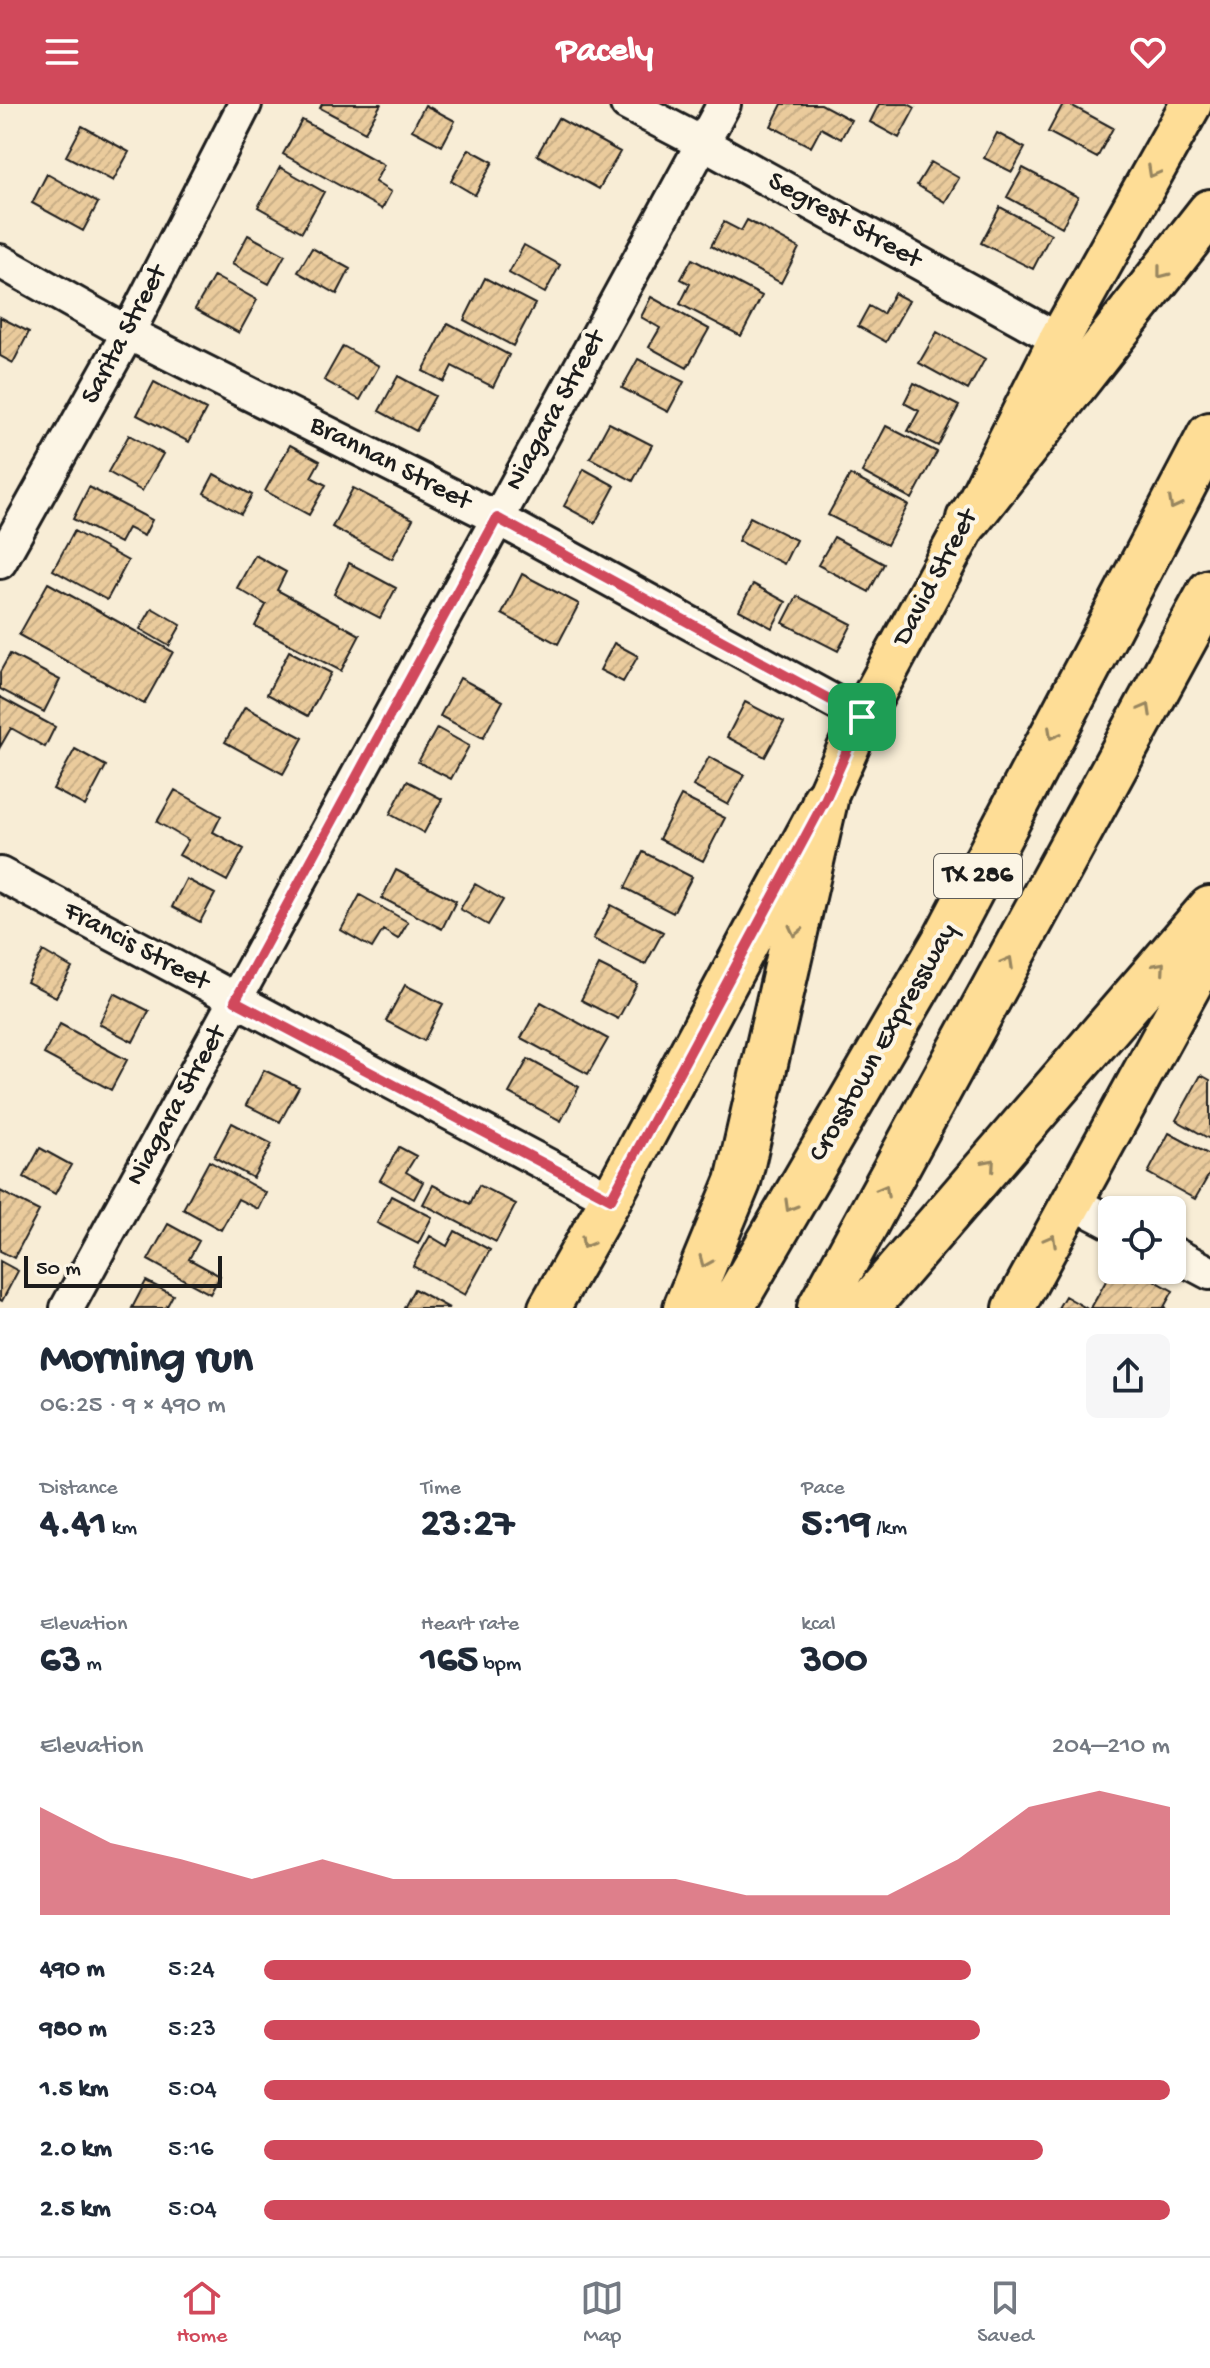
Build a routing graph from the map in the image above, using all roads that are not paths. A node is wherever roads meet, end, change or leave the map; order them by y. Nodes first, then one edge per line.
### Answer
1 (245, 104) edge
2 (627, 104) edge
3 (724, 104) edge
4 (1191, 104) edge
5 (702, 143) junction
6 (1210, 212) edge
7 (0, 261) edge
8 (128, 333) junction
9 (1059, 340) junction
10 (1210, 435) edge
11 (497, 518) junction
12 (969, 519) junction
13 (0, 562) edge
14 (1210, 592) edge
15 (862, 717) junction
16 (825, 800) junction
17 (0, 874) edge
18 (1210, 909) edge
19 (1210, 950) edge
20 (235, 1001) junction
21 (611, 1199) junction
22 (1072, 1202) junction
23 (1098, 1216) edge
24 (1186, 1260) edge
25 (1210, 1273) edge
26 (67, 1308) edge
27 (549, 1308) edge
28 (686, 1308) edge
29 (731, 1308) edge
30 (820, 1308) edge
31 (866, 1308) edge
32 (1014, 1308) edge

1 - 8 street, Sarita Street
2 - 5 street, Segrest Street
3 - 5 street, Niagara Street
4 -> 9 main road, David Street
5 - 9 street, Segrest Street
5 - 11 street, Niagara Street
6 -> 12 highway
7 - 8 street, Brannan Street
8 - 11 street, Brannan Street
8 - 13 street, Sarita Street
9 - 12 main road, David Street
10 -> 29 highway, Crosstown Expressway / TX 286
11 - 15 street, Brannan Street
11 - 20 street, Niagara Street
12 - 15 main road, David Street
30 -> 14 highway, TX 286
15 - 16 main road, David Street
16 - 21 main road, David Street
16 -> 28 highway
17 - 20 street, Francis Street
31 -> 18 highway
19 - 22 main road
20 - 21 street, Francis Street
20 - 26 street, Niagara Street
21 -> 27 main road, David Street
22 - 23 street
32 -> 22 main road
24 - 25 street

